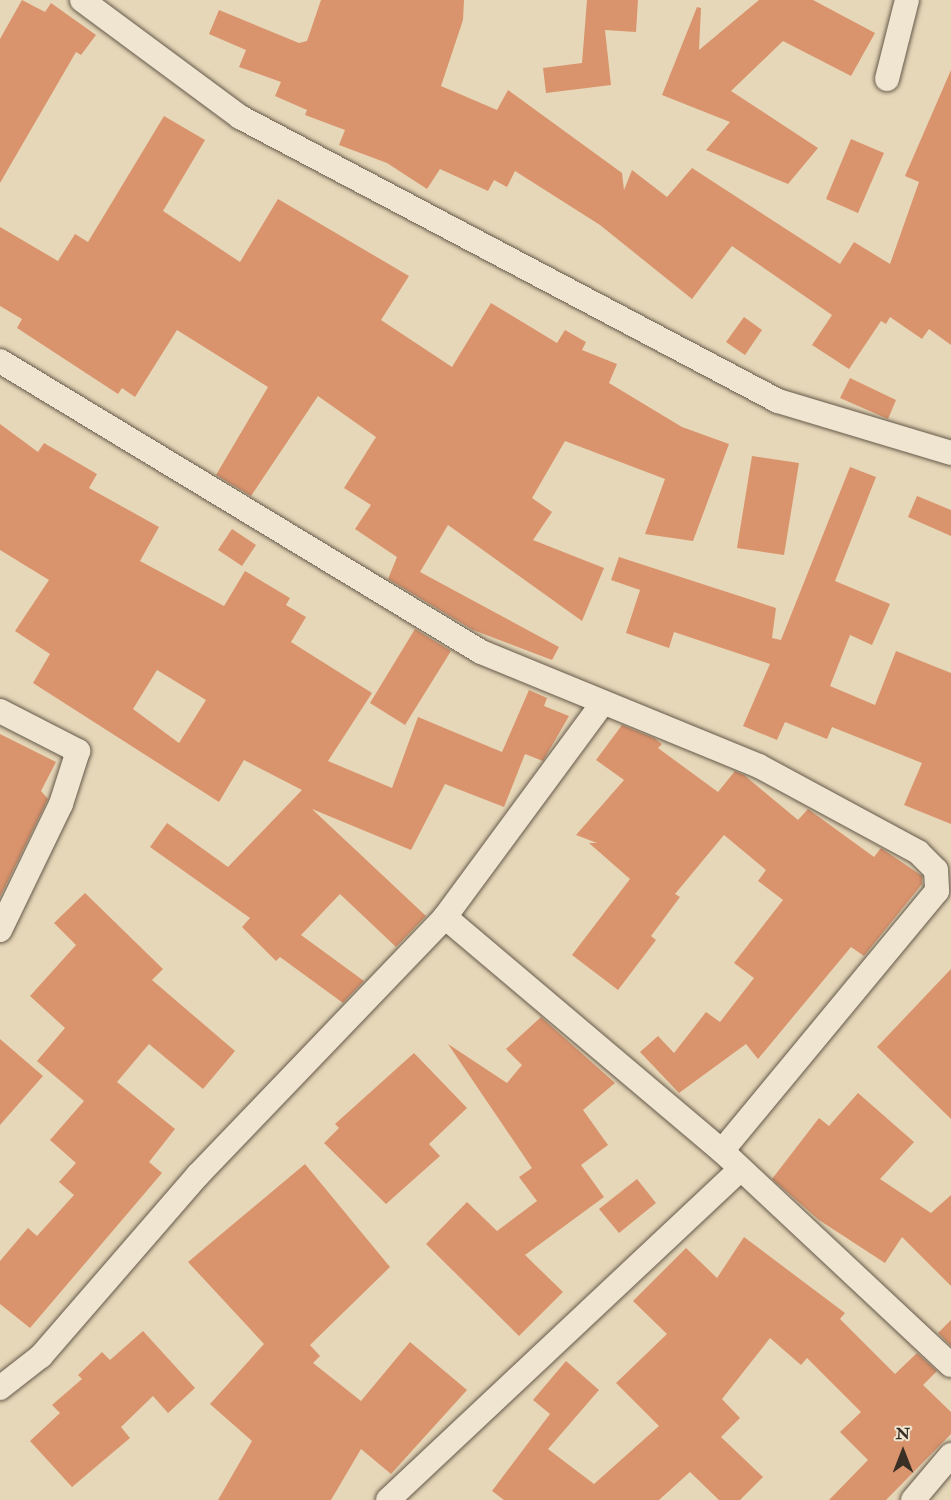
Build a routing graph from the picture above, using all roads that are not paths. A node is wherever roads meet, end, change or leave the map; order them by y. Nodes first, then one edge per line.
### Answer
1 (82, 0) edge
2 (907, 0) edge
3 (887, 79) dead end
4 (0, 361) edge
5 (951, 453) edge
6 (603, 704) junction
7 (0, 711) edge
8 (445, 917) junction
9 (0, 930) edge
10 (722, 1151) junction
11 (740, 1169) junction
12 (951, 1365) edge
13 (0, 1388) edge
14 (951, 1455) edge
15 (388, 1500) edge
16 (913, 1500) edge

1 - 5 street
2 - 3 street
4 - 6 street
6 - 8 street
6 - 10 street
7 - 9 street
8 - 10 street
8 - 13 street
10 - 11 street
11 - 12 street
11 - 15 street
14 - 16 street

